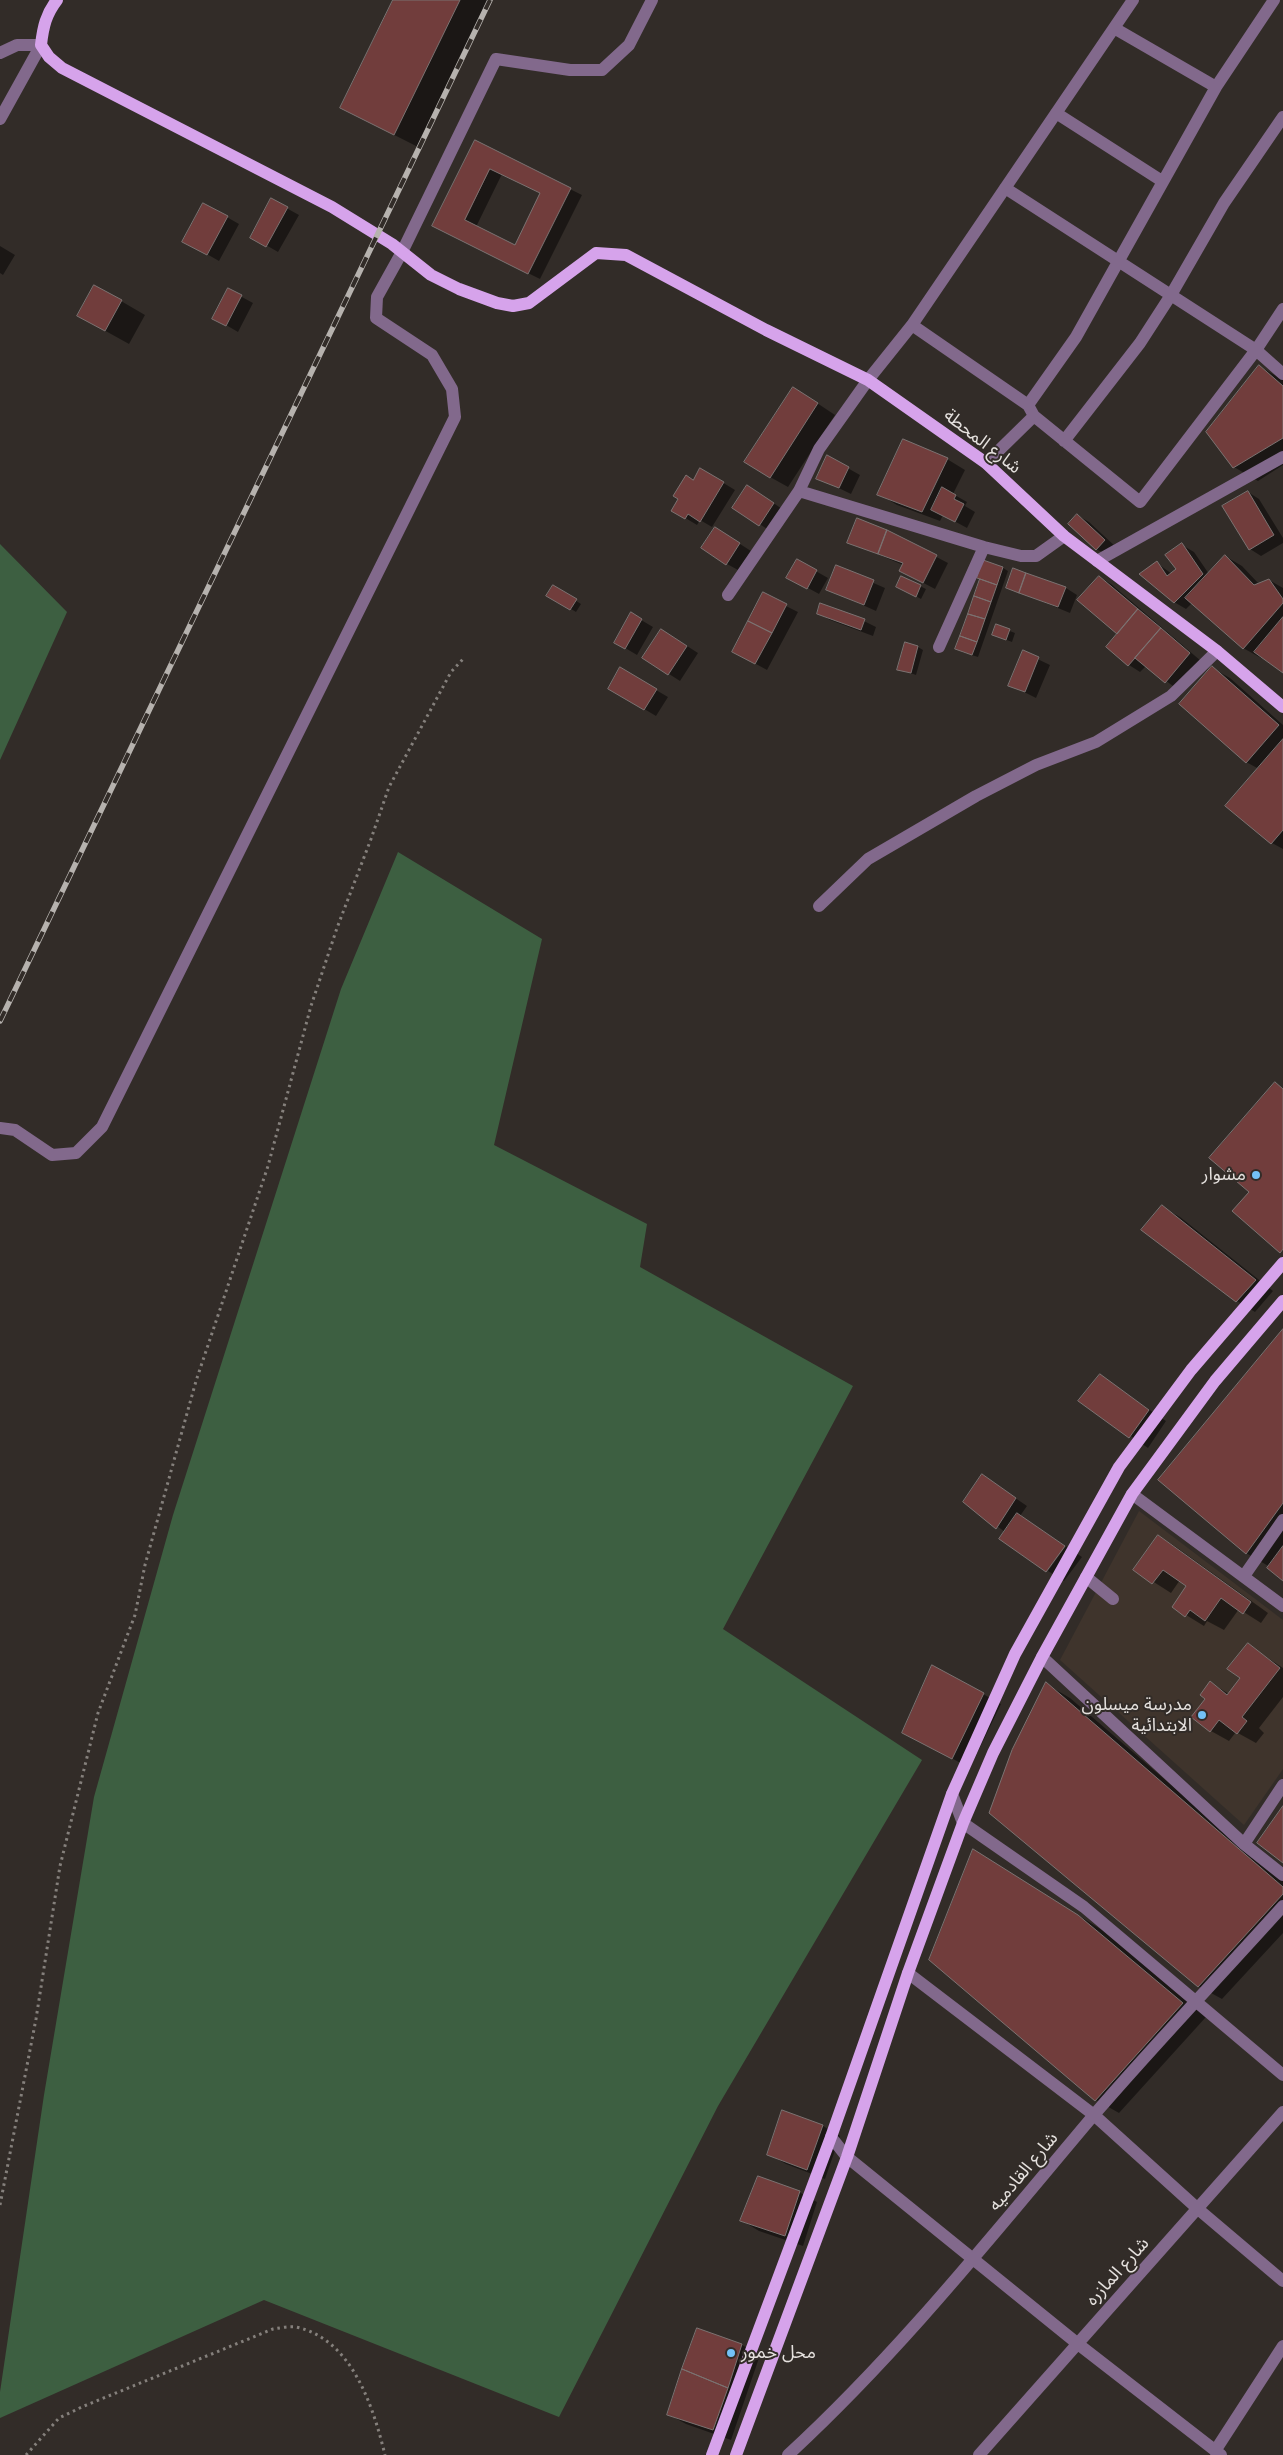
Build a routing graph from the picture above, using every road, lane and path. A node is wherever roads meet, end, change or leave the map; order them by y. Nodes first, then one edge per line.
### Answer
1 (57, 0) edge
2 (652, 0) edge
3 (1133, 0) edge
4 (1275, 3) edge
5 (1114, 28) junction
6 (41, 45) junction
7 (0, 53) edge
8 (1216, 87) junction
9 (1056, 113) junction
10 (1283, 117) edge
11 (0, 119) edge
12 (1162, 180) junction
13 (1005, 188) junction
14 (402, 252) junction
15 (1120, 262) junction
16 (1171, 295) junction
17 (1283, 309) edge
18 (912, 325) junction
19 (1256, 350) junction
20 (1283, 374) edge
21 (868, 380) junction
22 (1031, 410) junction
23 (1064, 441) junction
24 (1283, 457) edge
25 (986, 463) junction
26 (799, 491) junction
27 (1064, 536) junction
28 (984, 548) junction
29 (1097, 561) junction
30 (728, 595) dead end
31 (939, 647) dead end
32 (1217, 651) junction
33 (463, 659) dead end
34 (1283, 707) edge
35 (819, 906) dead end
36 (0, 1128) edge
37 (1283, 1263) edge
38 (1281, 1306) edge
39 (1132, 1494) junction
40 (1283, 1520) edge
41 (1244, 1576) junction
42 (1086, 1577) junction
43 (1113, 1599) dead end
44 (1283, 1606) edge
45 (1042, 1657) junction
46 (1283, 1785) edge
47 (952, 1794) junction
48 (963, 1823) junction
49 (1244, 1844) junction
50 (1283, 1875) edge
51 (1283, 1906) edge
52 (908, 1973) junction
53 (1195, 2003) junction
54 (1283, 2075) edge
55 (1283, 2112) edge
56 (1094, 2115) junction
57 (830, 2137) junction
58 (847, 2157) junction
59 (0, 2205) edge
60 (1198, 2208) junction
61 (974, 2260) junction
62 (1283, 2281) edge
63 (1078, 2344) junction
64 (1283, 2346) edge
65 (1211, 2451) edge
66 (26, 2455) edge
67 (385, 2455) edge
68 (712, 2455) edge
69 (736, 2455) edge
70 (788, 2455) edge
71 (979, 2455) edge

1 - 6 main road
2 - 14 street
3 - 5 street
4 - 8 street
5 - 8 street
5 - 9 street
6 - 7 street
6 - 11 street
6 - 14 main road
8 - 12 street
9 - 12 street
9 - 13 street
10 - 16 street
12 - 15 street
13 - 15 street
13 - 18 street
14 - 21 main road, شارع المحطة
14 - 36 street
15 - 16 street
15 - 22 street
16 - 19 street
16 - 23 street
17 - 19 street
18 - 21 street
18 - 22 street
19 - 20 street
19 - 23 street
21 - 25 main road, شارع المحطة
21 - 26 street
22 - 23 street
22 - 25 street
24 - 29 street
25 - 27 main road, شارع المحطة
26 - 28 street
26 - 30 street
27 - 28 street
27 - 29 main road, شارع المحطة
28 - 31 street
29 - 32 main road, شارع المحطة
32 - 34 main road, شارع المحطة
32 - 35 street
33 - 59 path
37 - 47 main road
38 - 39 main road
39 - 41 street
39 - 42 main road
40 - 41 street
41 - 44 street
42 - 43 street
42 - 45 main road
45 - 48 main road
45 - 49 street
46 - 49 street
47 - 48 street
47 - 57 main road
48 - 52 main road
48 - 53 street
49 - 50 street
51 - 53 street, شارع القادميه
52 - 56 street
52 - 58 main road
53 - 54 street
53 - 56 street, شارع القادميه
55 - 60 street, شارع المازره
56 - 60 street
56 - 61 street, شارع القادميه
57 - 58 street
57 - 68 main road
58 - 61 street
58 - 69 main road
60 - 62 street
60 - 63 street, شارع المازره
61 - 63 street
61 - 70 street, شارع القادميه
63 - 65 street
63 - 71 street, شارع المازره
64 - 65 street
66 - 67 path

